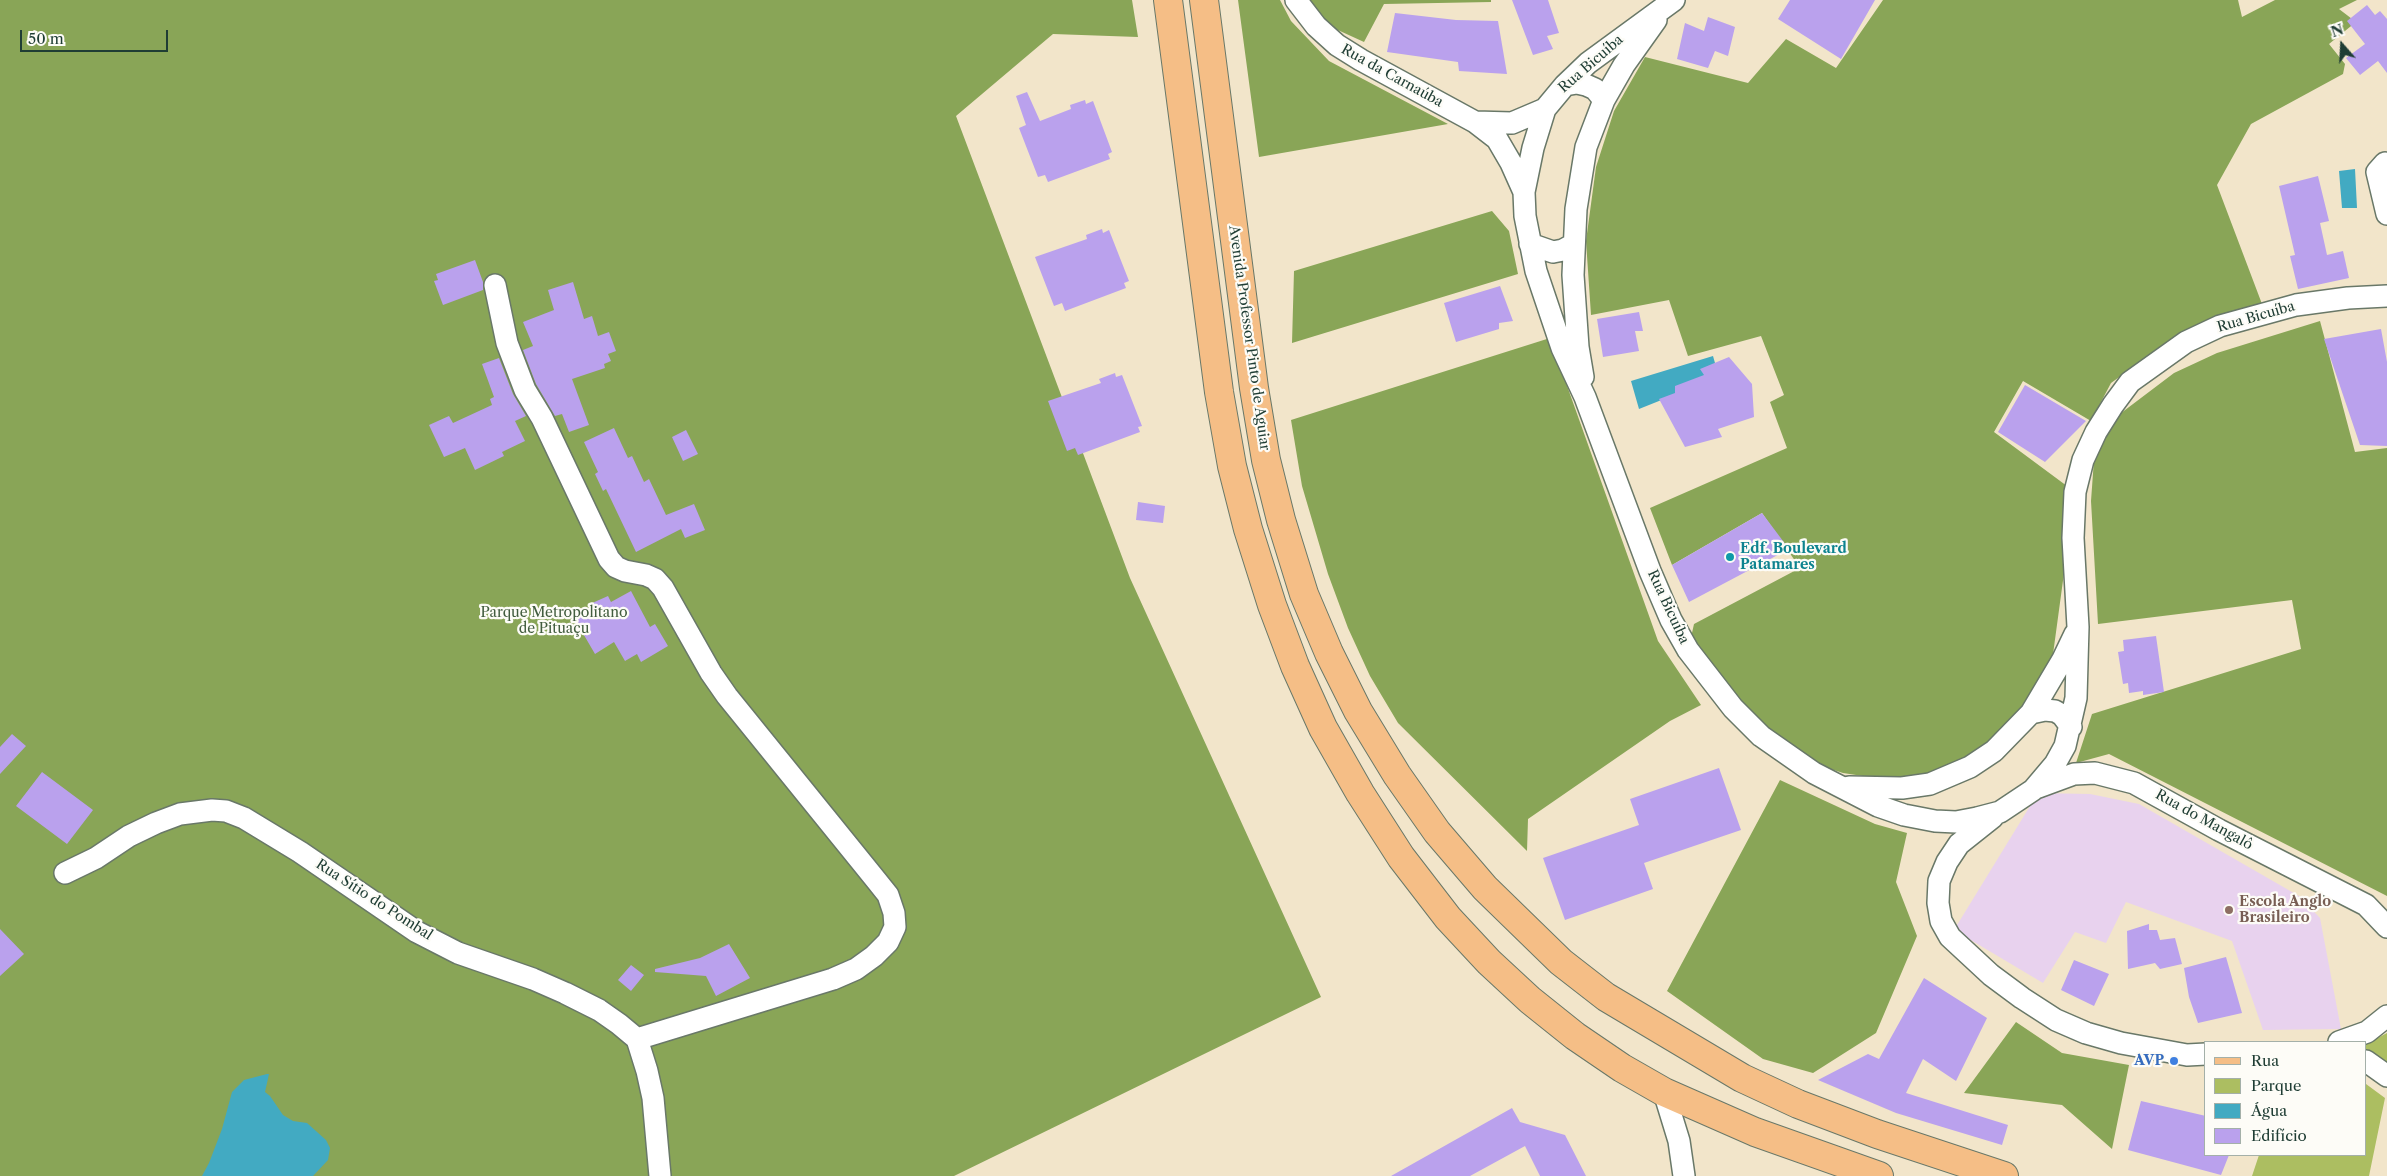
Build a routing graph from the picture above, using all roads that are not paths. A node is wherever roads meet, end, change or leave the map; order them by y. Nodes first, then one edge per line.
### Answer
1 (1168, 0) edge
2 (1204, 0) edge
3 (1296, 0) edge
4 (1671, 3) edge
5 (1565, 85) junction
6 (1604, 100) junction
7 (1545, 109) junction
8 (1475, 122) junction
9 (2387, 164) edge
10 (1524, 192) junction
11 (2387, 213) edge
12 (1530, 244) junction
13 (1574, 244) junction
14 (495, 285) dead end
15 (2387, 296) edge
16 (1586, 397) junction
17 (2078, 627) junction
18 (2031, 713) junction
19 (2071, 727) junction
20 (1930, 784) junction
21 (1841, 787) junction
22 (2034, 790) junction
23 (2000, 812) junction
24 (1935, 822) junction
25 (65, 873) dead end
26 (2366, 904) junction
27 (2387, 912) edge
28 (2387, 927) edge
29 (2387, 1016) edge
30 (636, 1039) junction
31 (2342, 1041) edge
32 (2204, 1054) edge
33 (2367, 1062) edge
34 (2387, 1076) edge
35 (1664, 1092) junction
36 (660, 1176) edge
37 (1684, 1176) edge
38 (1879, 1176) edge
39 (2004, 1176) edge

1 - 35 main road
2 - 39 main road, Avenida Professor Pinto de Aguiar
3 - 8 street, Rua da Carnaúba
4 - 5 street, Rua Bicuíba
4 - 6 street, Rua Bicuíba
5 - 6 street
5 - 7 street, Rua Bicuíba
6 - 13 street, Rua Bicuíba
7 - 8 street, Rua da Carnaúba
7 - 10 street, Rua Bicuíba
8 - 10 street, Rua da Carnaúba
9 - 11 street
10 - 12 street, Rua Bicuíba
12 - 13 street
12 - 16 street, Rua Bicuíba
13 - 16 street, Rua Bicuíba
14 - 30 street
15 - 17 street, Rua Bicuíba
16 - 21 street, Rua Bicuíba
17 - 18 street, Rua Bicuíba
17 - 19 street, Rua Bicuíba
18 - 19 street
18 - 20 street, Rua Bicuíba
19 - 22 street, Rua Bicuíba
20 - 21 street, Rua Bicuíba
20 - 24 street
21 - 24 street, Rua Bicuíba
22 - 23 street, Rua Bicuíba
22 - 26 street, Rua do Mangalô
23 - 24 street, Rua Bicuíba
23 - 32 street
25 - 30 street, Rua Sítio do Pombal
26 - 27 street, Rua do Mangalô
26 - 28 street, Rua do Mangalô
29 - 31 street
30 - 36 street
33 - 34 street
35 - 37 street
35 - 38 main road

